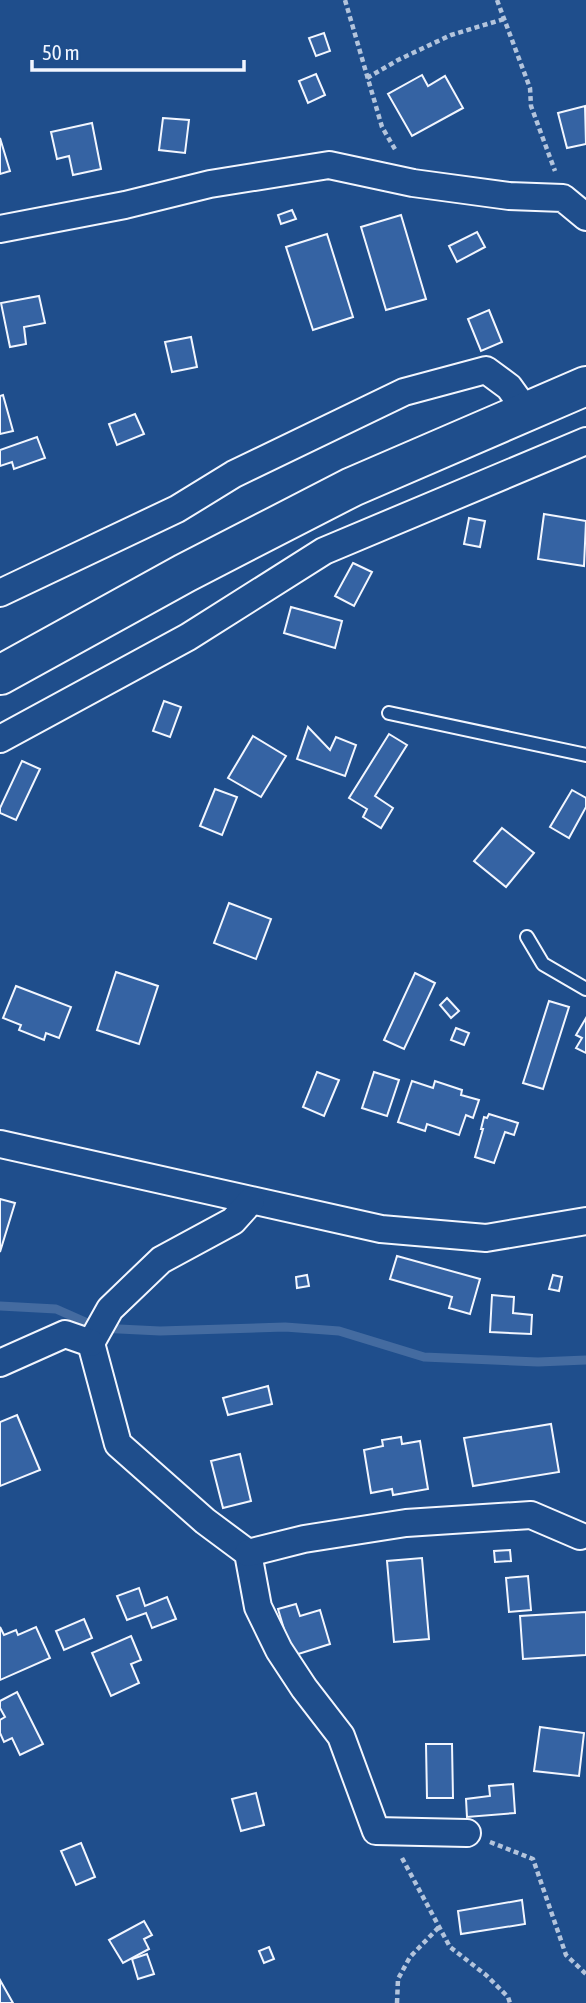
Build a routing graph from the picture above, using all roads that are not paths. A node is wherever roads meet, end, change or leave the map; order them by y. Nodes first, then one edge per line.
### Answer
1 (586, 217) edge
2 (0, 229) edge
3 (586, 386) edge
4 (527, 412) junction
5 (586, 441) edge
6 (0, 593) edge
7 (0, 675) edge
8 (389, 713) dead end
9 (0, 740) edge
10 (586, 755) edge
11 (527, 937) dead end
12 (586, 989) edge
13 (0, 1144) edge
14 (251, 1200) junction
15 (586, 1220) edge
16 (91, 1343) junction
17 (0, 1363) edge
18 (580, 1536) dead end
19 (248, 1553) junction
20 (467, 1833) road end

1 - 2 street
3 - 4 main road
4 - 6 street
4 - 7 main road
5 - 9 street
8 - 10 lane
11 - 12 lane
13 - 14 street
14 - 15 street
14 - 16 street
16 - 17 street
16 - 19 street
18 - 19 street
19 - 20 street

